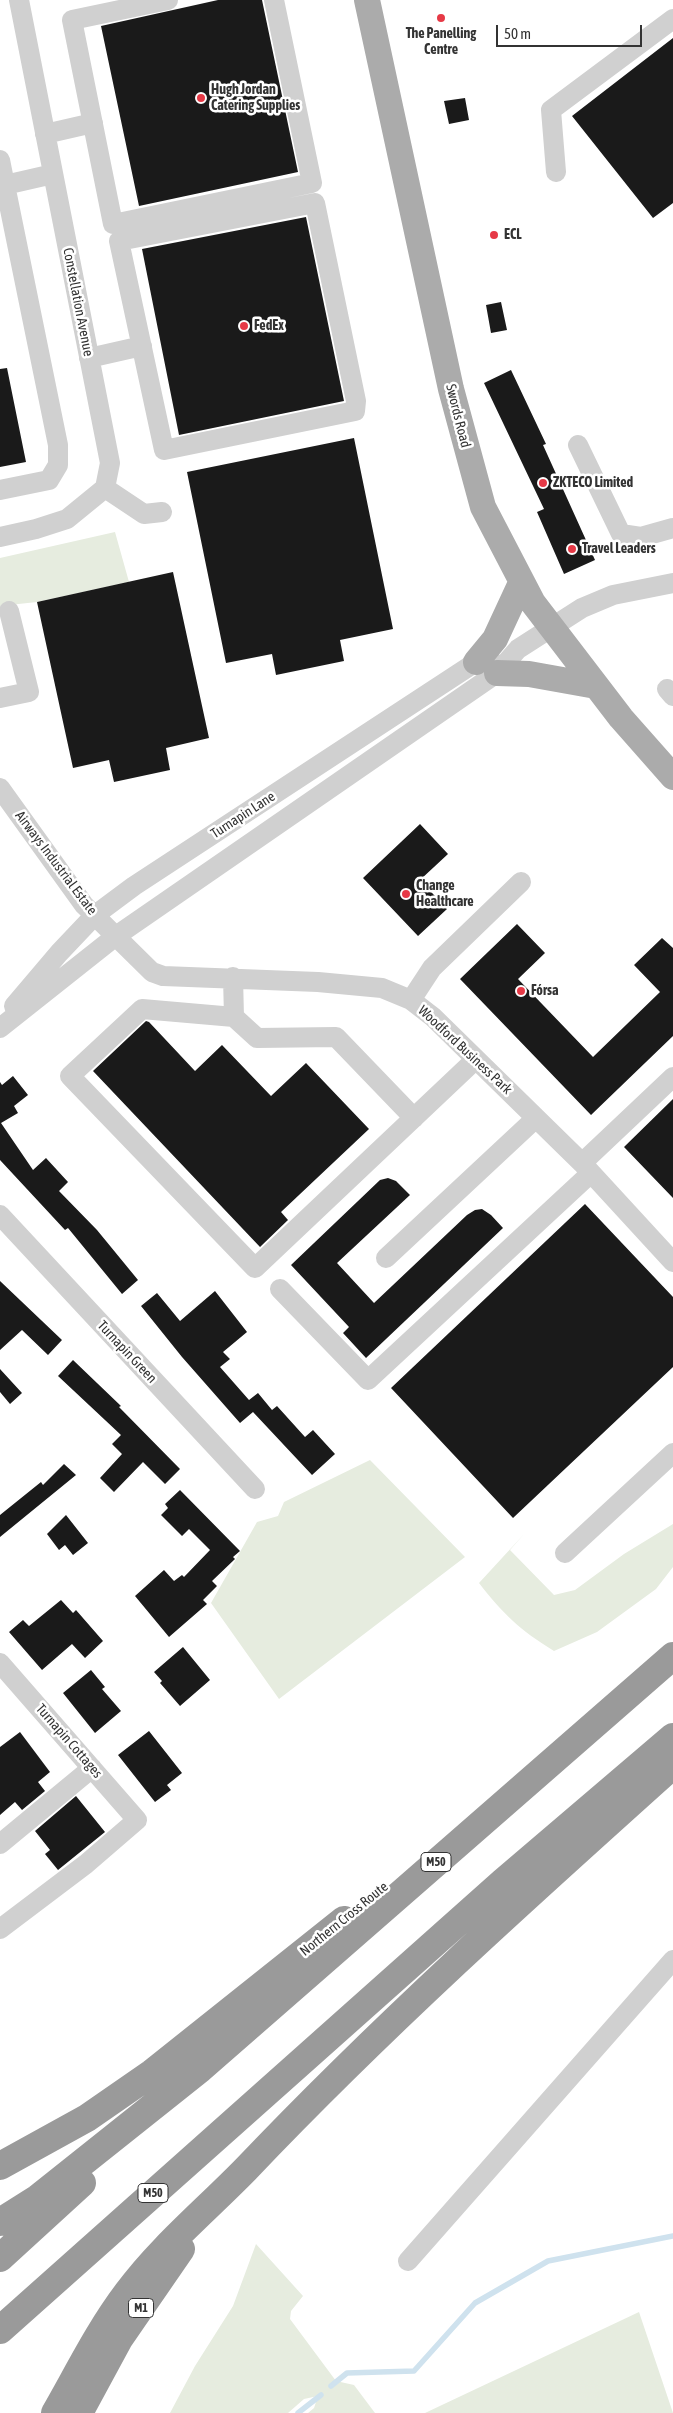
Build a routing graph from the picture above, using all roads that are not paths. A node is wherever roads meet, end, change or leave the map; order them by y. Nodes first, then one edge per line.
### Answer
1 (19, 0) edge
2 (168, 0) edge
3 (274, 0) edge
4 (368, 0) edge
5 (673, 19) edge
6 (93, 123) junction
7 (45, 134) junction
8 (0, 160) edge
9 (556, 172) dead end
10 (53, 174) junction
11 (5, 185) junction
12 (142, 346) junction
13 (89, 358) junction
14 (578, 445) dead end
15 (105, 488) junction
16 (0, 490) edge
17 (162, 512) dead end
18 (673, 528) edge
19 (0, 537) edge
20 (521, 583) junction
21 (673, 583) edge
22 (9, 611) dead end
23 (551, 627) junction
24 (486, 668) junction
25 (596, 686) junction
26 (0, 698) edge
27 (673, 777) edge
28 (0, 788) edge
29 (520, 882) dead end
30 (95, 915) junction
31 (116, 936) junction
32 (233, 977) junction
33 (411, 1000) junction
34 (234, 1017) junction
35 (0, 1023) edge
36 (0, 1028) edge
37 (476, 1059) junction
38 (673, 1077) edge
39 (414, 1118) junction
40 (536, 1118) junction
41 (586, 1168) junction
42 (0, 1216) edge
43 (386, 1258) dead end
44 (673, 1262) edge
45 (280, 1290) dead end
46 (673, 1453) edge
47 (255, 1488) dead end
48 (565, 1553) dead end
49 (673, 1651) edge
50 (673, 1656) edge
51 (0, 1663) edge
52 (673, 1737) edge
53 (673, 1765) edge
54 (92, 1768) junction
55 (0, 1844) edge
56 (0, 1929) edge
57 (673, 1960) edge
58 (200, 2069) junction
59 (0, 2166) edge
60 (209, 2206) junction
61 (0, 2222) edge
62 (0, 2258) edge
63 (408, 2261) dead end
64 (0, 2330) edge
65 (55, 2413) edge
66 (78, 2413) edge

1 - 7 street, Constellation Avenue
2 - 6 street
3 - 6 street
4 - 20 main road, Swords Road
5 - 9 street
6 - 7 street
7 - 10 street, Constellation Avenue
8 - 11 street
10 - 11 street
10 - 13 street, Constellation Avenue
11 - 16 street
12 - 12 street
12 - 13 street
13 - 15 street, Constellation Avenue
14 - 18 street
15 - 17 street
15 - 19 street
20 - 23 main road, Swords Road
20 - 24 main road
21 - 23 street, Turnapin Lane
22 - 26 street
23 - 24 street, Turnapin Lane
23 - 25 main road, Swords Road
24 - 25 main road
24 - 30 street, Turnapin Lane
24 - 31 street, Turnapin Lane
25 - 27 main road, Swords Road
28 - 30 street, Airways Industrial Estate
29 - 33 street
30 - 31 street, Airways Industrial Estate
30 - 35 street, Turnapin Lane
31 - 32 street, Woodford Business Park
31 - 36 street, Turnapin Lane
32 - 33 street, Woodford Business Park
32 - 34 street
33 - 37 street, Woodford Business Park
34 - 39 street
34 - 39 street
37 - 39 street
37 - 40 street, Woodford Business Park
38 - 41 street
40 - 41 street, Woodford Business Park
40 - 43 street
41 - 44 street, Woodford Business Park
41 - 45 street
42 - 47 street, Turnapin Green
46 - 48 street
49 - 59 highway, Northern Cross Route / M50
50 - 58 highway, M50
51 - 54 street, Turnapin Cottages
52 - 64 highway, M50
53 - 60 highway
54 - 55 street
54 - 56 street, Turnapin Cottages
57 - 63 street
58 - 61 highway
58 - 62 highway, M50
60 - 65 highway
60 - 66 highway, M1

